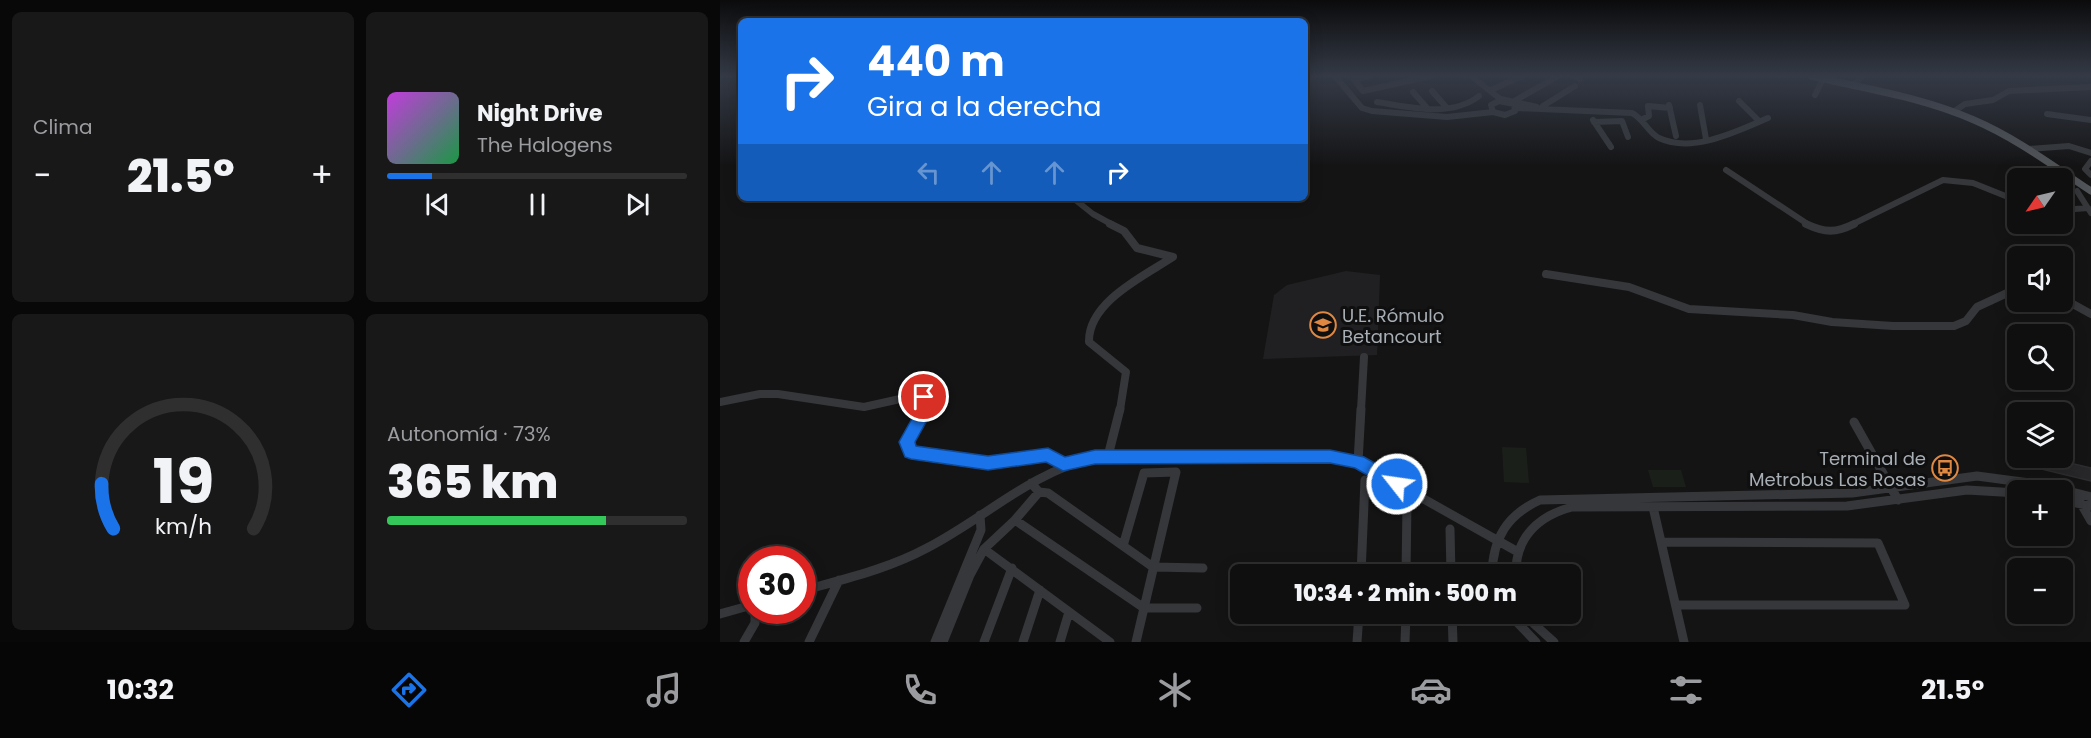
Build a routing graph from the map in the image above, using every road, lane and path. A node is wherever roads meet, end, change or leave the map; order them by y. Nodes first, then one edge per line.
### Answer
1 (1700, 105) dead end
2 (1360, 106) edge
3 (1399, 106) edge
4 (1423, 106) edge
5 (1453, 106) edge
6 (1491, 106) edge
7 (1534, 106) edge
8 (1543, 106) joint
9 (1744, 106) edge
10 (1930, 106) edge
11 (1962, 106) edge
12 (1446, 107) joint
13 (1516, 108) joint
14 (1588, 109) junction
15 (1427, 111) junction
16 (1493, 112) junction
17 (1953, 112) junction
18 (2047, 114) dead end
19 (1768, 118) dead end
20 (1643, 119) junction
21 (2091, 120) edge
22 (1759, 121) junction
23 (1594, 122) junction
24 (1676, 136) dead end
25 (1628, 137) dead end
26 (1706, 139) junction
27 (1611, 147) dead end
28 (2028, 149) junction
29 (2091, 153) edge
30 (2091, 161) edge
31 (1726, 170) dead end
32 (2091, 175) edge
33 (2077, 191) dead end
34 (2091, 191) edge
35 (2007, 197) edge
36 (1077, 201) edge
37 (2073, 210) edge
38 (2089, 210) edge
39 (1546, 274) dead end
40 (2007, 293) edge
41 (2073, 304) edge
42 (2091, 314) edge
43 (1364, 357) dead end
44 (720, 402) edge
45 (1854, 422) dead end
46 (1358, 462) junction
47 (1063, 464) junction
48 (1365, 480) dead end
49 (2007, 480) edge
50 (1031, 483) junction
51 (1889, 488) junction
52 (1039, 492) junction
53 (2007, 493) edge
54 (2075, 493) joint
55 (2091, 497) edge
56 (1898, 500) junction
57 (1407, 502) dead end
58 (2073, 502) edge
59 (2079, 503) junction
60 (2091, 506) edge
61 (1653, 507) junction
62 (980, 515) junction
63 (1015, 520) junction
64 (2091, 521) edge
65 (1450, 529) dead end
66 (1495, 540) junction
67 (1661, 543) junction
68 (1123, 546) junction
69 (984, 549) junction
70 (1518, 552) junction
71 (1361, 564) edge
72 (1406, 564) edge
73 (1451, 564) edge
74 (1493, 564) edge
75 (1514, 564) edge
76 (1153, 567) junction
77 (1012, 568) junction
78 (1203, 568) dead end
79 (839, 580) junction
80 (816, 587) edge
81 (816, 587) edge
82 (1040, 590) junction
83 (1676, 605) junction
84 (738, 608) edge
85 (1144, 608) junction
86 (1197, 608) dead end
87 (720, 612) edge
88 (1069, 612) junction
89 (753, 624) edge
90 (1359, 624) edge
91 (1406, 624) edge
92 (1452, 624) edge
93 (1519, 624) edge
94 (1534, 624) edge
95 (1099, 638) edge
96 (744, 642) edge
97 (808, 642) edge
98 (935, 642) edge
99 (943, 642) edge
100 (984, 642) edge
101 (1023, 642) edge
102 (1060, 642) edge
103 (1110, 642) edge
104 (1136, 642) edge
105 (1358, 642) edge
106 (1405, 642) edge
107 (1453, 642) edge
108 (1536, 642) edge
109 (1554, 642) edge
110 (1684, 642) edge

1 - 26 street
2 - 15 street
3 - 15 street
4 - 15 street
5 - 12 street
6 - 16 street
7 - 8 street
8 - 14 street
9 - 22 street
10 - 17 main road
11 - 17 street
12 - 15 street
13 - 14 street
13 - 16 street
14 - 20 street
14 - 23 street
15 - 16 street
17 - 28 main road
18 - 21 street
19 - 22 street
20 - 24 street
20 - 26 street
22 - 26 street
23 - 25 street
23 - 27 street
28 - 29 street
28 - 34 main road
28 - 34 main road
30 - 32 street
31 - 35 street
33 - 38 street
36 - 80 street
37 - 38 street
39 - 40 street
41 - 42 street
43 - 46 street
44 - 47 street
45 - 51 street
46 - 47 street
46 - 66 street
47 - 50 street
48 - 71 street
49 - 51 street
50 - 52 street
50 - 62 street
51 - 56 street
51 - 66 street
52 - 63 street
52 - 68 street
53 - 56 street
54 - 55 street
54 - 59 street
56 - 61 street
57 - 72 street
58 - 59 street
59 - 60 street
59 - 64 street
61 - 67 street
61 - 70 street
62 - 79 street
62 - 98 street
63 - 69 street
63 - 85 street
65 - 73 street
66 - 70 street
66 - 74 street
67 - 83 street
67 - 83 street
68 - 76 street
68 - 76 street
69 - 77 street
69 - 99 street
70 - 75 street
76 - 78 street
76 - 85 street
77 - 82 street
77 - 100 street
79 - 81 street
79 - 97 street
82 - 88 street
82 - 101 street
83 - 110 street
84 - 87 street
85 - 86 street
85 - 104 street
88 - 95 street
88 - 102 street
89 - 96 street
90 - 105 street
91 - 106 street
92 - 107 street
93 - 108 street
94 - 109 street
95 - 103 street

